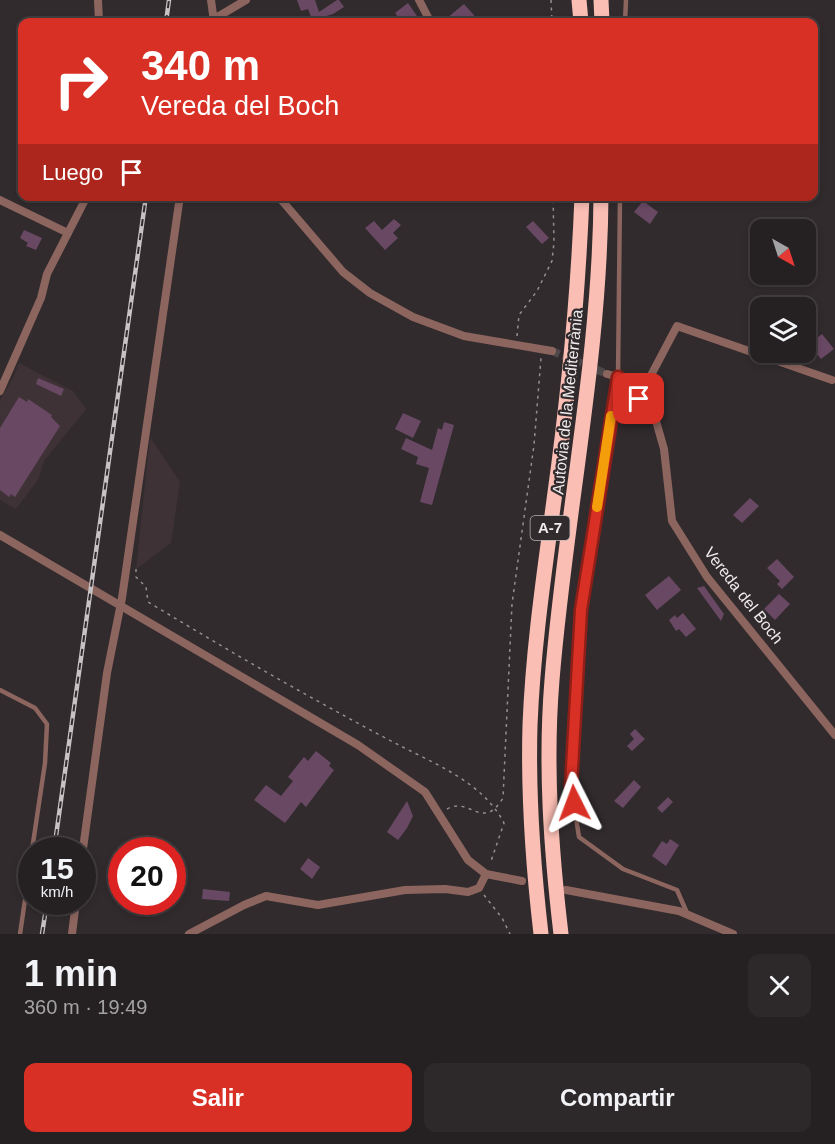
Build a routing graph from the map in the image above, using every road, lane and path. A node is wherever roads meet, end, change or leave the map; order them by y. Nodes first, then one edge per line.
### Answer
1 (98, 0) edge
2 (211, 0) edge
3 (246, 0) edge
4 (419, 0) edge
5 (551, 0) edge
6 (579, 0) edge
7 (601, 0) edge
8 (626, 0) edge
9 (99, 18) edge
10 (214, 18) edge
11 (219, 18) edge
12 (428, 18) edge
13 (552, 18) edge
14 (580, 18) edge
15 (602, 18) edge
16 (625, 18) edge
17 (0, 200) edge
18 (84, 201) edge
19 (179, 201) edge
20 (282, 201) edge
21 (553, 201) edge
22 (582, 201) edge
23 (601, 201) edge
24 (620, 201) edge
25 (68, 233) junction
26 (516, 344) junction
27 (542, 348) junction
28 (552, 351) tunnel mouth
29 (607, 374) tunnel mouth
30 (618, 377) junction
31 (832, 380) dead end
32 (0, 391) edge
33 (639, 399) junction
34 (0, 535) edge
35 (136, 569) dead end
36 (0, 690) edge
37 (835, 735) edge
38 (496, 808) junction
39 (439, 816) junction
40 (34, 837) edge
41 (85, 837) edge
42 (486, 874) junction
43 (522, 881) dead end
44 (478, 888) junction
45 (566, 890) dead end
46 (23, 915) edge
47 (74, 915) edge
48 (688, 915) junction
49 (20, 934) edge
50 (72, 934) edge
51 (189, 934) edge
52 (510, 934) edge
53 (541, 934) edge
54 (561, 934) edge
55 (734, 934) edge

1 - 9 street
2 - 10 street
3 - 11 street
4 - 12 street
5 - 13 path
6 - 14 highway
7 - 15 highway
8 - 16 lane
17 - 25 street
18 - 25 street
19 - 41 street
20 - 26 street
21 - 26 path
22 - 53 highway, Autovia de la Mediterrània / A-7
23 - 54 highway, Autovia de la Mediterrània / A-7
24 - 30 lane
25 - 32 street
26 - 27 street
27 - 28 street
27 - 38 path
29 - 30 street
30 - 33 street, Vereda del Boch
30 - 48 lane
31 - 33 street
33 - 37 street, Vereda del Boch
34 - 39 street
35 - 38 path
36 - 40 lane
38 - 39 path
38 - 42 path
39 - 42 street
42 - 43 street
42 - 44 street
44 - 51 street
44 - 52 path
45 - 48 street
46 - 49 lane
47 - 50 street
48 - 55 street

